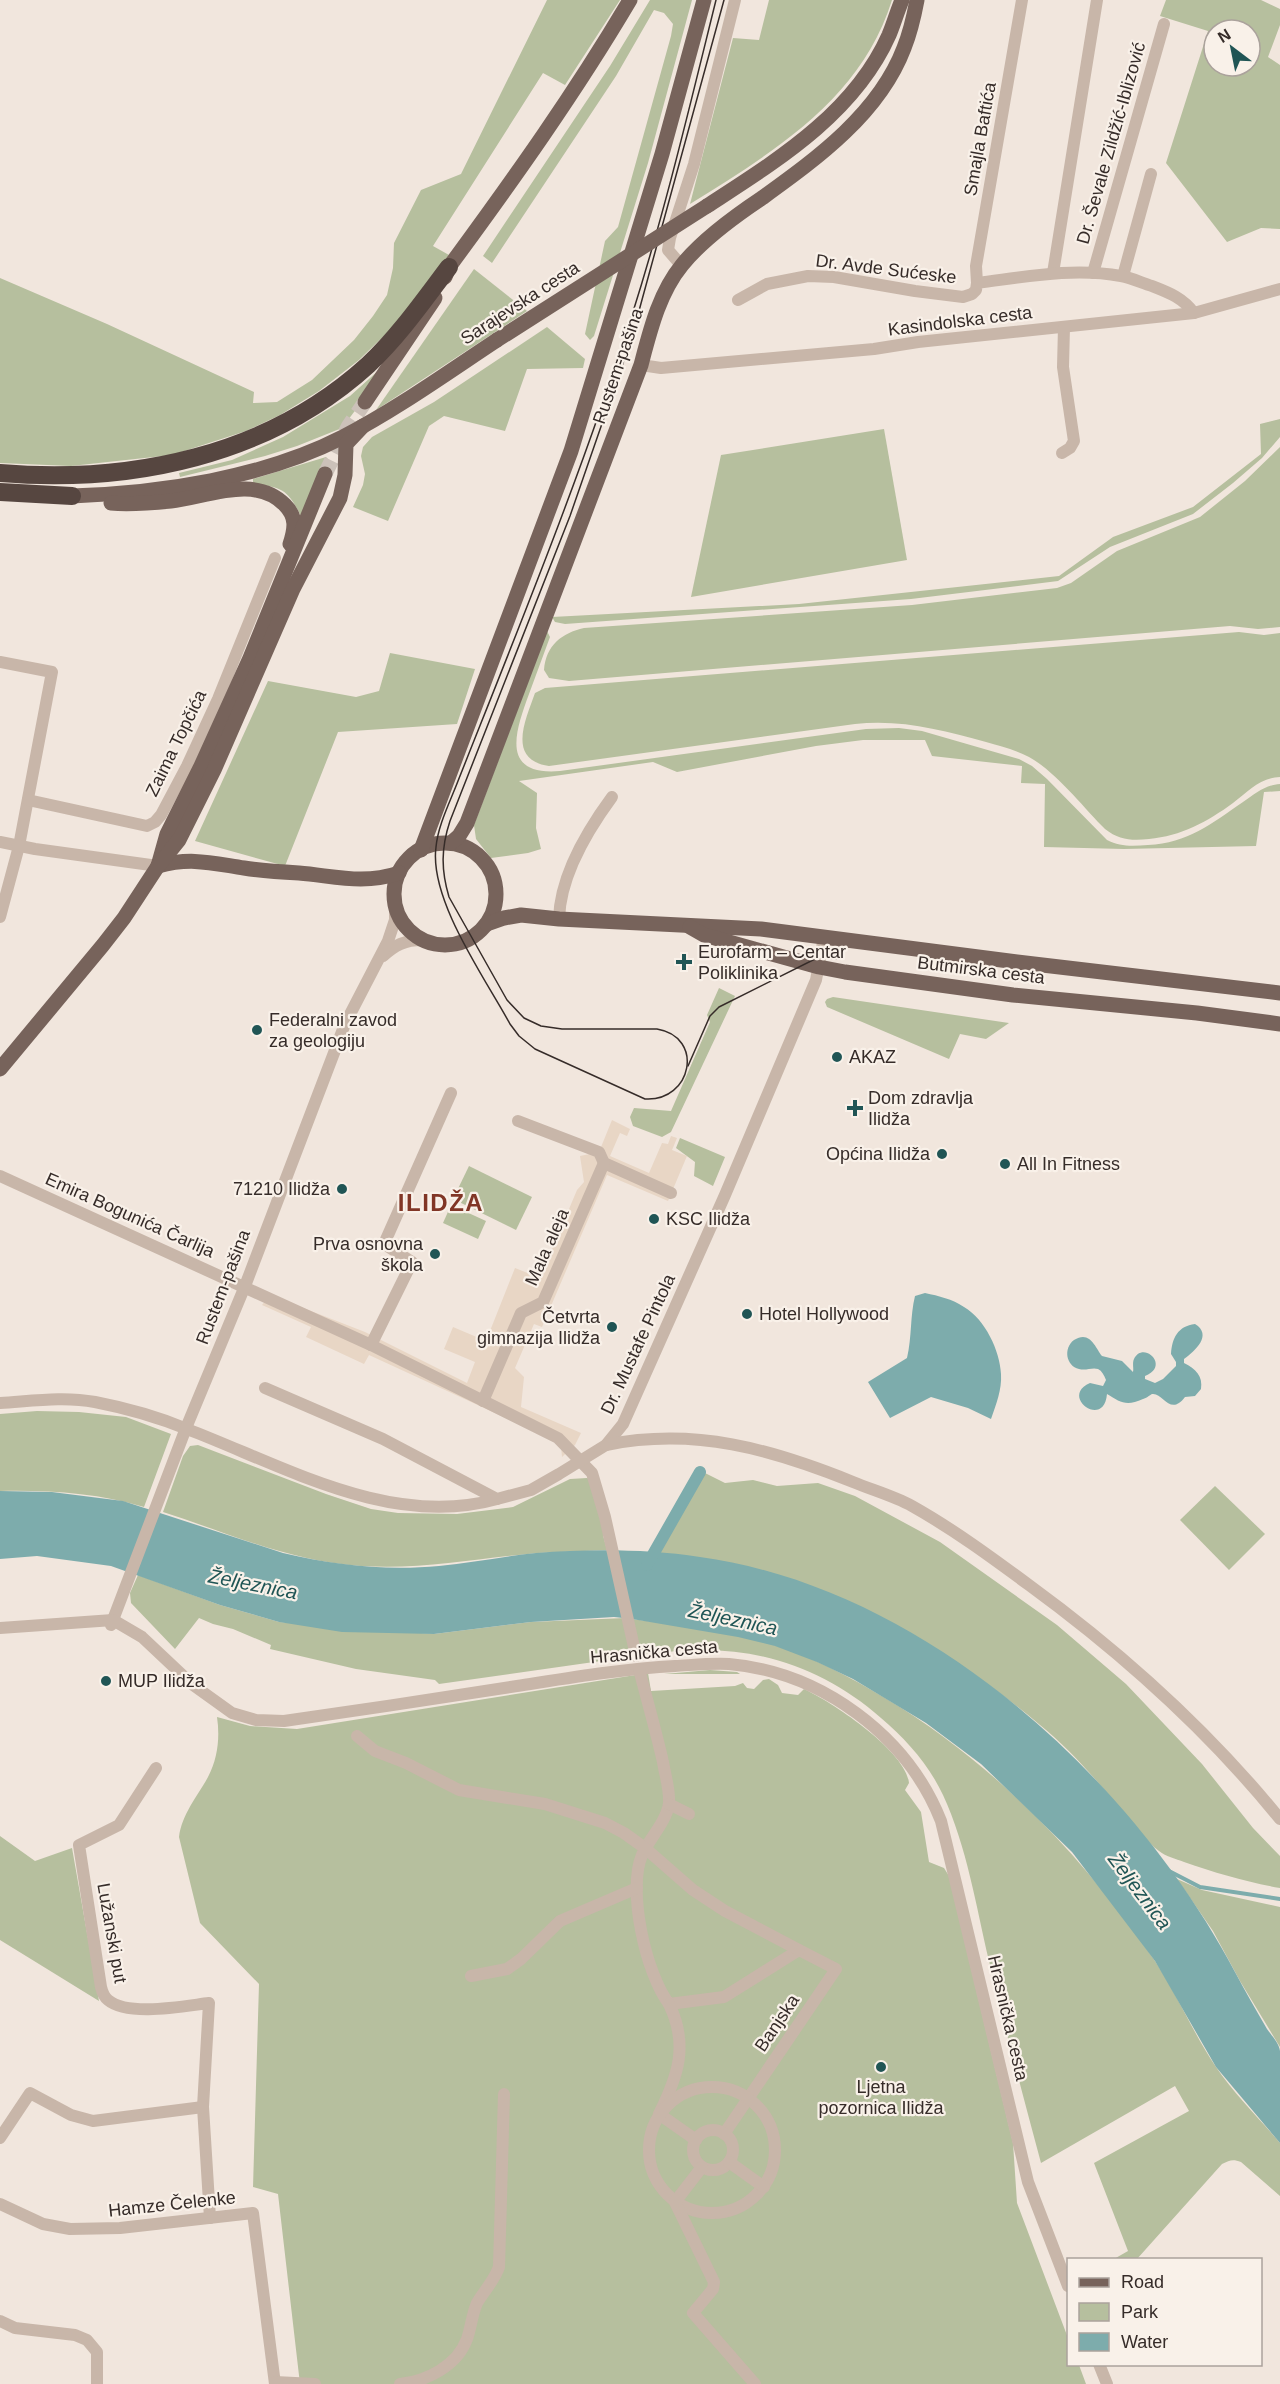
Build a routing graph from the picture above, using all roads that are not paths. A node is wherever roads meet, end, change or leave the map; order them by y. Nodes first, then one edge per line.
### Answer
1 (630, 0) edge
2 (704, 0) edge
3 (735, 0) edge
4 (902, 0) edge
5 (917, 0) edge
6 (1022, 0) edge
7 (1097, 0) edge
8 (1164, 24) dead end
9 (1151, 174) dead end
10 (681, 265) junction
11 (449, 267) junction
12 (1053, 273) junction
13 (1093, 273) junction
14 (1124, 276) junction
15 (977, 283) junction
16 (1280, 289) edge
17 (738, 300) dead end
18 (1194, 314) junction
19 (1064, 327) junction
20 (641, 365) junction
21 (365, 402) tunnel mouth
22 (363, 426) junction
23 (1062, 453) dead end
24 (0, 473) edge
25 (325, 474) tunnel mouth
26 (0, 492) edge
27 (72, 496) junction
28 (275, 558) dead end
29 (250, 658) junction
30 (0, 662) edge
31 (612, 796) dead end
32 (28, 800) junction
33 (467, 823) junction
34 (182, 834) junction
35 (0, 842) edge
36 (451, 843) junction
37 (19, 846) junction
38 (421, 850) junction
39 (476, 853) junction
40 (200, 860) junction
41 (158, 866) junction
42 (241, 868) junction
43 (399, 873) junction
44 (359, 880) junction
45 (496, 887) junction
46 (395, 903) junction
47 (521, 915) junction
48 (0, 918) edge
49 (559, 920) junction
50 (487, 924) junction
51 (684, 924) junction
52 (824, 937) junction
53 (422, 940) junction
54 (375, 963) junction
55 (819, 967) junction
56 (1280, 993) edge
57 (1280, 1024) edge
58 (0, 1069) edge
59 (451, 1093) dead end
60 (518, 1121) dead end
61 (604, 1163) junction
62 (0, 1176) edge
63 (671, 1192) dead end
64 (245, 1286) junction
65 (371, 1345) junction
66 (265, 1388) dead end
67 (483, 1401) junction
68 (0, 1403) edge
69 (184, 1433) junction
70 (606, 1445) junction
71 (580, 1461) junction
72 (497, 1499) junction
73 (112, 1623) junction
74 (0, 1628) edge
75 (638, 1662) junction
76 (357, 1736) dead end
77 (156, 1768) dead end
78 (669, 1804) junction
79 (689, 1814) dead end
80 (1280, 1819) edge
81 (645, 1848) junction
82 (637, 1888) junction
83 (799, 1950) junction
84 (471, 1976) dead end
85 (669, 2004) junction
86 (504, 2094) dead end
87 (749, 2098) junction
88 (203, 2107) junction
89 (659, 2114) junction
90 (724, 2134) junction
91 (0, 2138) edge
92 (696, 2140) junction
93 (729, 2162) junction
94 (702, 2167) junction
95 (764, 2187) junction
96 (675, 2202) junction
97 (0, 2204) edge
98 (210, 2218) junction
99 (1067, 2283) edge
100 (0, 2321) edge
101 (1100, 2366) edge
102 (275, 2383) edge
103 (97, 2384) edge
104 (315, 2384) edge
105 (400, 2384) edge
106 (754, 2384) edge
107 (1107, 2384) edge

1 - 11 main road
2 - 38 main road, Rustem-pašina
3 - 10 street
4 - 22 main road, Sarajevska cesta, bridge
5 - 10 main road, Rustem-pašina
6 - 15 street, Smajla Baftića
7 - 12 street
8 - 13 street, Dr. Ševale Zildžić-Iblizović
9 - 14 street
10 - 20 main road, Rustem-pašina
11 - 21 main road
11 - 24 highway
12 - 13 street, Dr. Avde Sućeske
12 - 15 street, Dr. Avde Sućeske
13 - 14 street, Dr. Avde Sućeske
14 - 18 street, Dr. Avde Sućeske
15 - 17 street, Dr. Avde Sućeske
16 - 18 street, Kasindolska cesta
18 - 19 street, Kasindolska cesta
19 - 20 street, Kasindolska cesta
19 - 23 street
20 - 33 main road, Rustem-pašina
22 - 27 main road, Sarajevska cesta
22 - 34 main road
25 - 29 main road
26 - 27 highway
27 - 29 main road
28 - 32 street, Zaima Topčića
29 - 41 main road
30 - 32 street
31 - 49 street
32 - 37 street
33 - 36 main road, Rustem-pašina
33 - 39 main road
34 - 40 main road
34 - 41 main road
35 - 37 street
36 - 38 main road
36 - 39 main road
37 - 41 street
37 - 48 street
38 - 43 main road
39 - 45 main road
40 - 41 main road
40 - 42 main road
41 - 42 main road
41 - 58 main road
42 - 44 main road
43 - 44 main road
43 - 46 main road
44 - 46 main road
45 - 47 main road
45 - 50 main road
46 - 53 main road
46 - 54 street, Rustem-pašina
47 - 49 main road, Butmirska cesta
47 - 50 main road, Butmirska cesta
49 - 51 main road, Butmirska cesta
50 - 53 main road
51 - 52 main road, Butmirska cesta
51 - 55 main road, Butmirska cesta
52 - 55 street, Dr. Mustafe Pintola
52 - 56 main road, Butmirska cesta
53 - 54 street, Rustem-pašina
54 - 64 street, Rustem-pašina
55 - 57 main road, Butmirska cesta
55 - 70 street, Dr. Mustafe Pintola
59 - 65 street
60 - 61 street
61 - 63 street
61 - 67 street, Mala aleja
62 - 64 street, Emira Bogunića Čarlija
64 - 65 street
64 - 69 street, Rustem-pašina
65 - 67 street
66 - 72 street
67 - 71 street
68 - 69 street, Dr. Mustafe Pintola
69 - 72 street, Dr. Mustafe Pintola
69 - 73 street, Rustem-pašina
70 - 71 street, Dr. Mustafe Pintola
70 - 80 street
71 - 72 street, Dr. Mustafe Pintola
71 - 75 street
73 - 74 street
73 - 75 street, Hrasnička cesta
75 - 78 street
75 - 99 street, Hrasnička cesta
76 - 81 street
77 - 88 street, Lužanski put
78 - 79 street
78 - 81 street
81 - 82 street
81 - 83 street
82 - 84 street
82 - 85 street
83 - 85 street
83 - 87 street, Banjska
85 - 89 street
86 - 105 street
87 - 89 street
87 - 90 street, Banjska
87 - 95 street
88 - 91 street
88 - 98 street, Lužanski put
89 - 92 street
89 - 96 street
90 - 92 street
90 - 93 street
92 - 94 street
93 - 94 street
93 - 95 street
94 - 96 street
95 - 96 street
96 - 106 street
97 - 98 street, Hamze Čelenke
98 - 102 street, Hamze Čelenke
100 - 103 street
101 - 107 street
102 - 104 street

